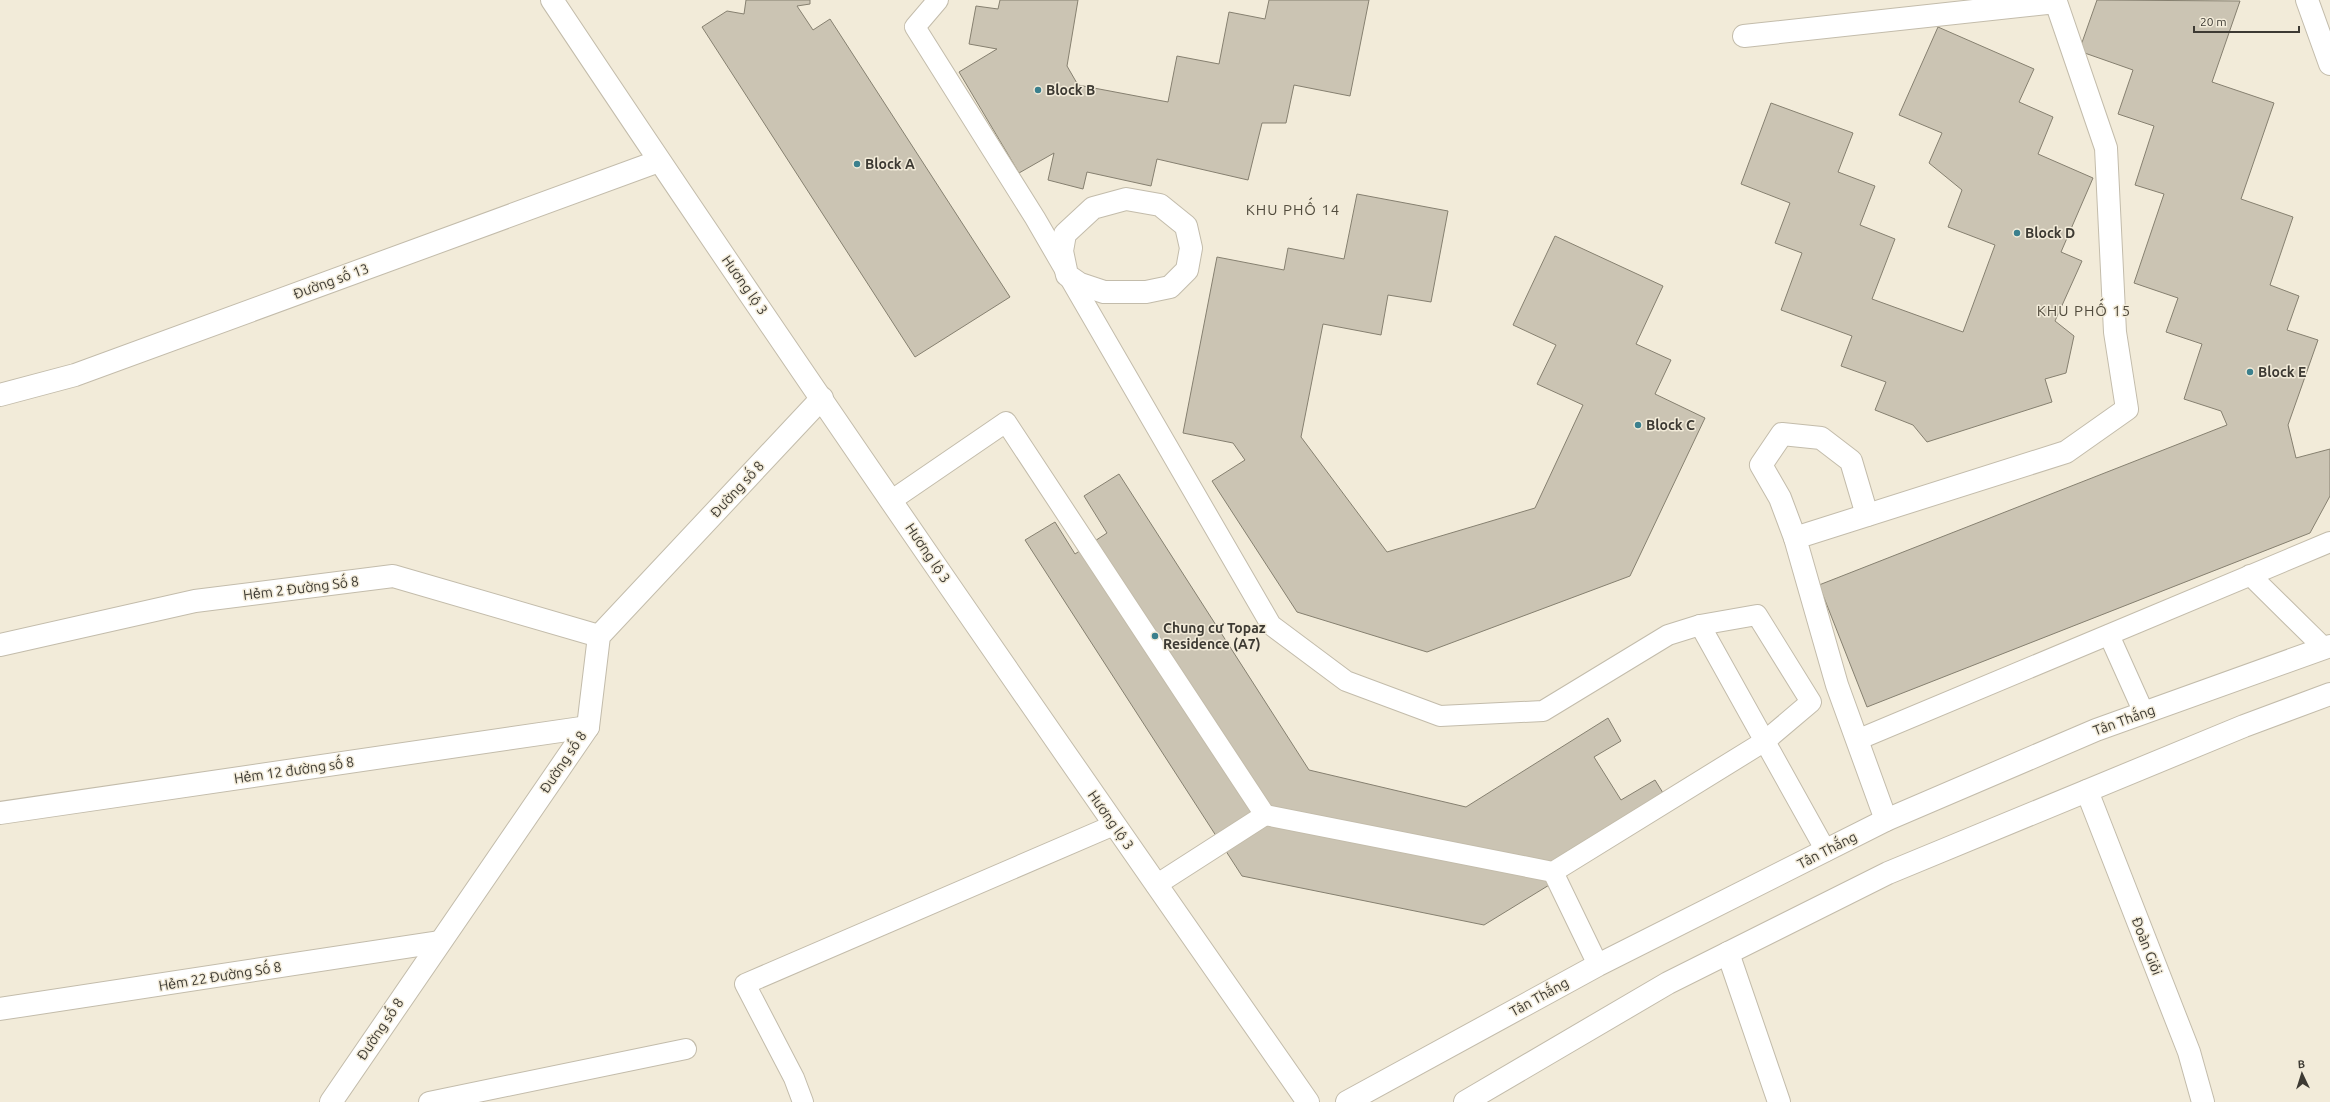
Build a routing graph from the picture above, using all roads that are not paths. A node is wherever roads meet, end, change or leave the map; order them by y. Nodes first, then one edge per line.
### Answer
1 (552, 0) edge
2 (938, 0) edge
3 (2308, 0) edge
4 (1744, 36) dead end
5 (2330, 64) edge
6 (659, 161) junction
7 (1068, 275) junction
8 (0, 395) edge
9 (822, 398) junction
10 (892, 500) junction
11 (1867, 515) junction
12 (1795, 538) junction
13 (2330, 542) edge
14 (2250, 576) junction
15 (1700, 625) junction
16 (2109, 635) junction
17 (599, 636) junction
18 (0, 645) edge
19 (2327, 647) edge
20 (2330, 694) edge
21 (2144, 713) junction
22 (588, 727) junction
23 (1857, 740) junction
24 (1765, 741) junction
25 (2087, 791) junction
26 (0, 813) edge
27 (1265, 815) junction
28 (1886, 820) junction
29 (1114, 825) junction
30 (1826, 851) junction
31 (1553, 872) junction
32 (1156, 885) junction
33 (439, 942) junction
34 (1728, 953) junction
35 (1598, 965) junction
36 (0, 1009) edge
37 (686, 1049) dead end
38 (330, 1102) edge
39 (429, 1102) edge
40 (803, 1102) edge
41 (1308, 1102) edge
42 (1347, 1102) edge
43 (1465, 1102) edge
44 (1779, 1102) edge
45 (2203, 1102) edge

1 - 6 street, Hương lộ 3
2 - 7 lane
3 - 5 street
4 - 11 street
6 - 8 street, Đường số 13
6 - 9 street, Hương lộ 3
7 - 7 street
7 - 15 lane
9 - 10 street, Hương lộ 3
9 - 17 street, Đường số 8
10 - 27 lane
10 - 29 street, Hương lộ 3
11 - 12 street
11 - 12 street
12 - 23 street
13 - 14 lane
14 - 16 lane
14 - 19 lane
15 - 24 lane
15 - 24 lane
16 - 21 lane
16 - 23 lane
17 - 18 street, Hẻm 2 Đường Số 8
17 - 22 street, Đường số 8
19 - 21 street, Tân Thắng
20 - 25 street
21 - 28 street, Tân Thắng
22 - 26 street, Hẻm 12 đường số 8
22 - 33 street, Đường số 8
23 - 28 street
24 - 30 lane
24 - 31 lane
25 - 34 street
25 - 45 street, Đoàn Giỏi
27 - 31 lane
27 - 32 lane
28 - 30 street, Tân Thắng
29 - 32 street, Hương lộ 3
29 - 40 lane
30 - 35 street, Tân Thắng
31 - 35 lane
32 - 41 street, Hương lộ 3
33 - 36 street, Hẻm 22 Đường Số 8
33 - 38 street, Đường số 8
34 - 43 street
34 - 44 street
35 - 42 street, Tân Thắng
37 - 39 lane

